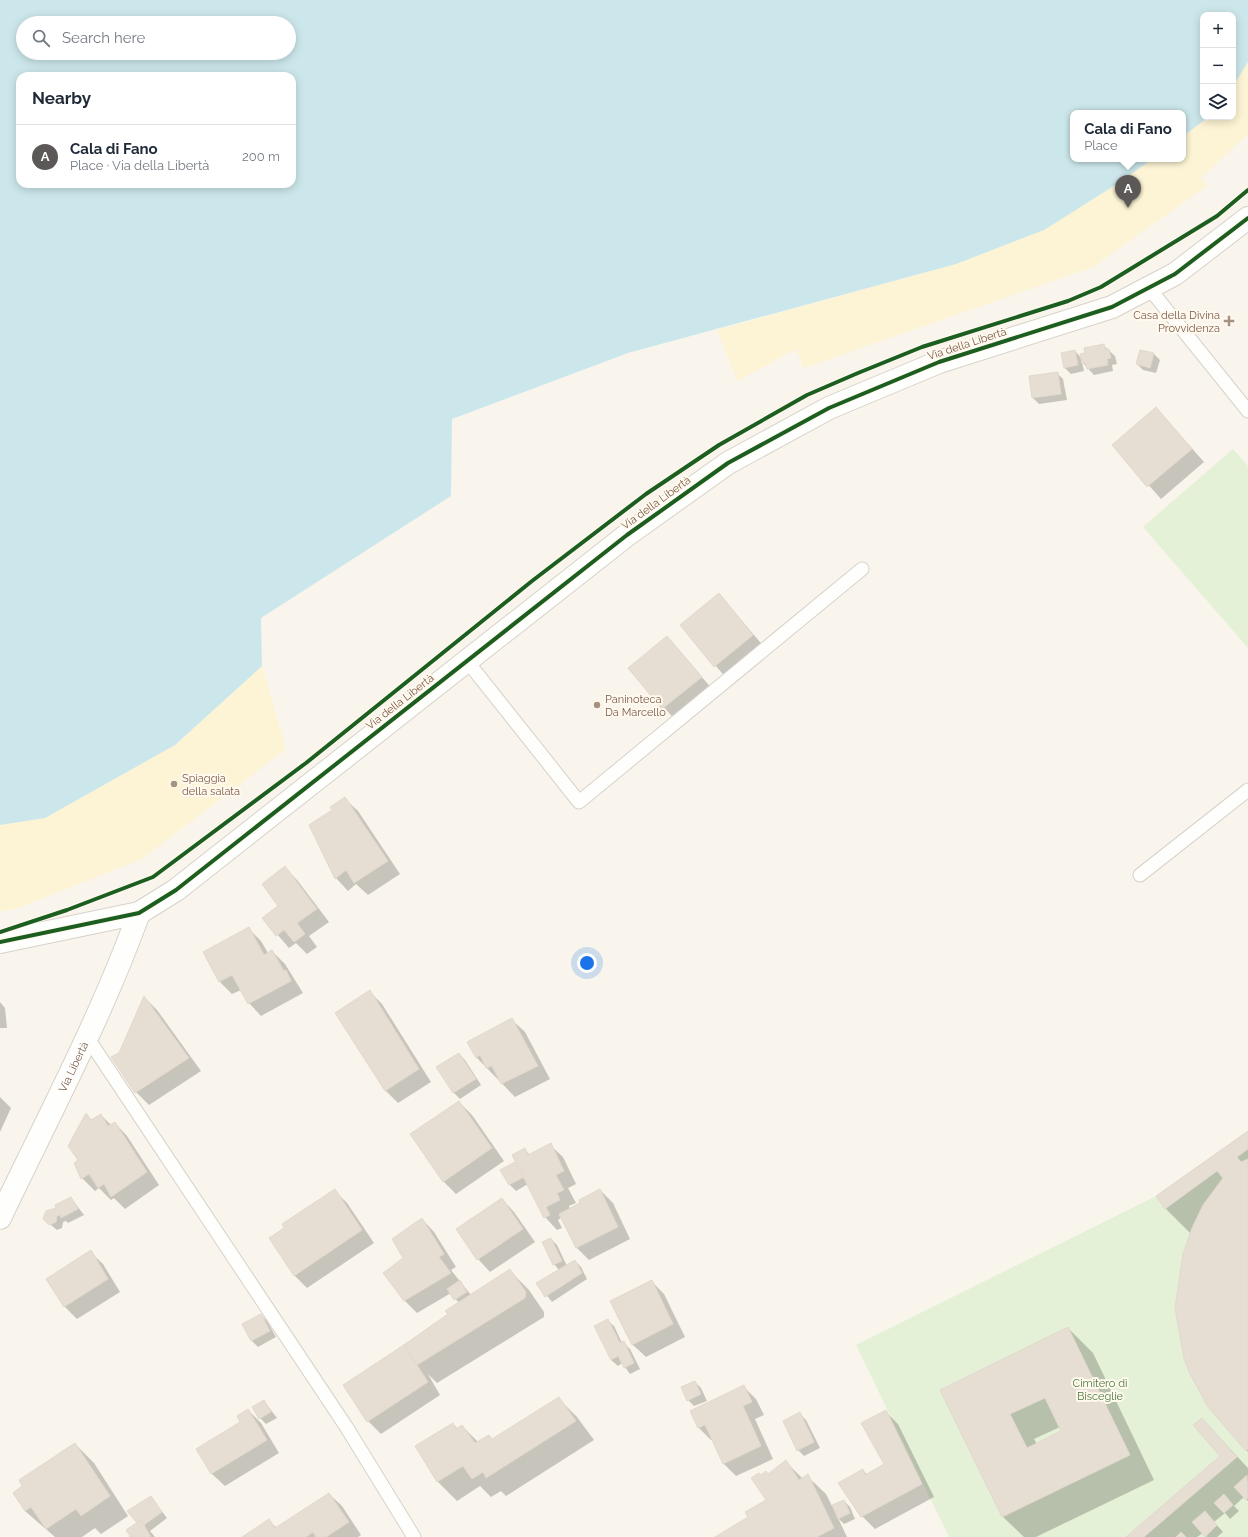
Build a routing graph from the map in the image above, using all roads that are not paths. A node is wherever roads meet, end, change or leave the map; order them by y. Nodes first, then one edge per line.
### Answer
1 (1248, 218) edge
2 (1149, 288) junction
3 (1248, 411) edge
4 (862, 569) dead end
5 (467, 661) junction
6 (1248, 790) edge
7 (1140, 875) dead end
8 (139, 913) junction
9 (0, 942) edge
10 (87, 1037) junction
11 (0, 1218) edge
12 (414, 1537) edge

1 - 2 street, Via della Libertà
2 - 3 lane
2 - 5 street, Via della Libertà
4 - 5 lane
5 - 8 street, Via della Libertà
6 - 7 lane
8 - 9 street
8 - 10 street, Via Libertà
10 - 11 street, Via Libertà
10 - 12 lane

